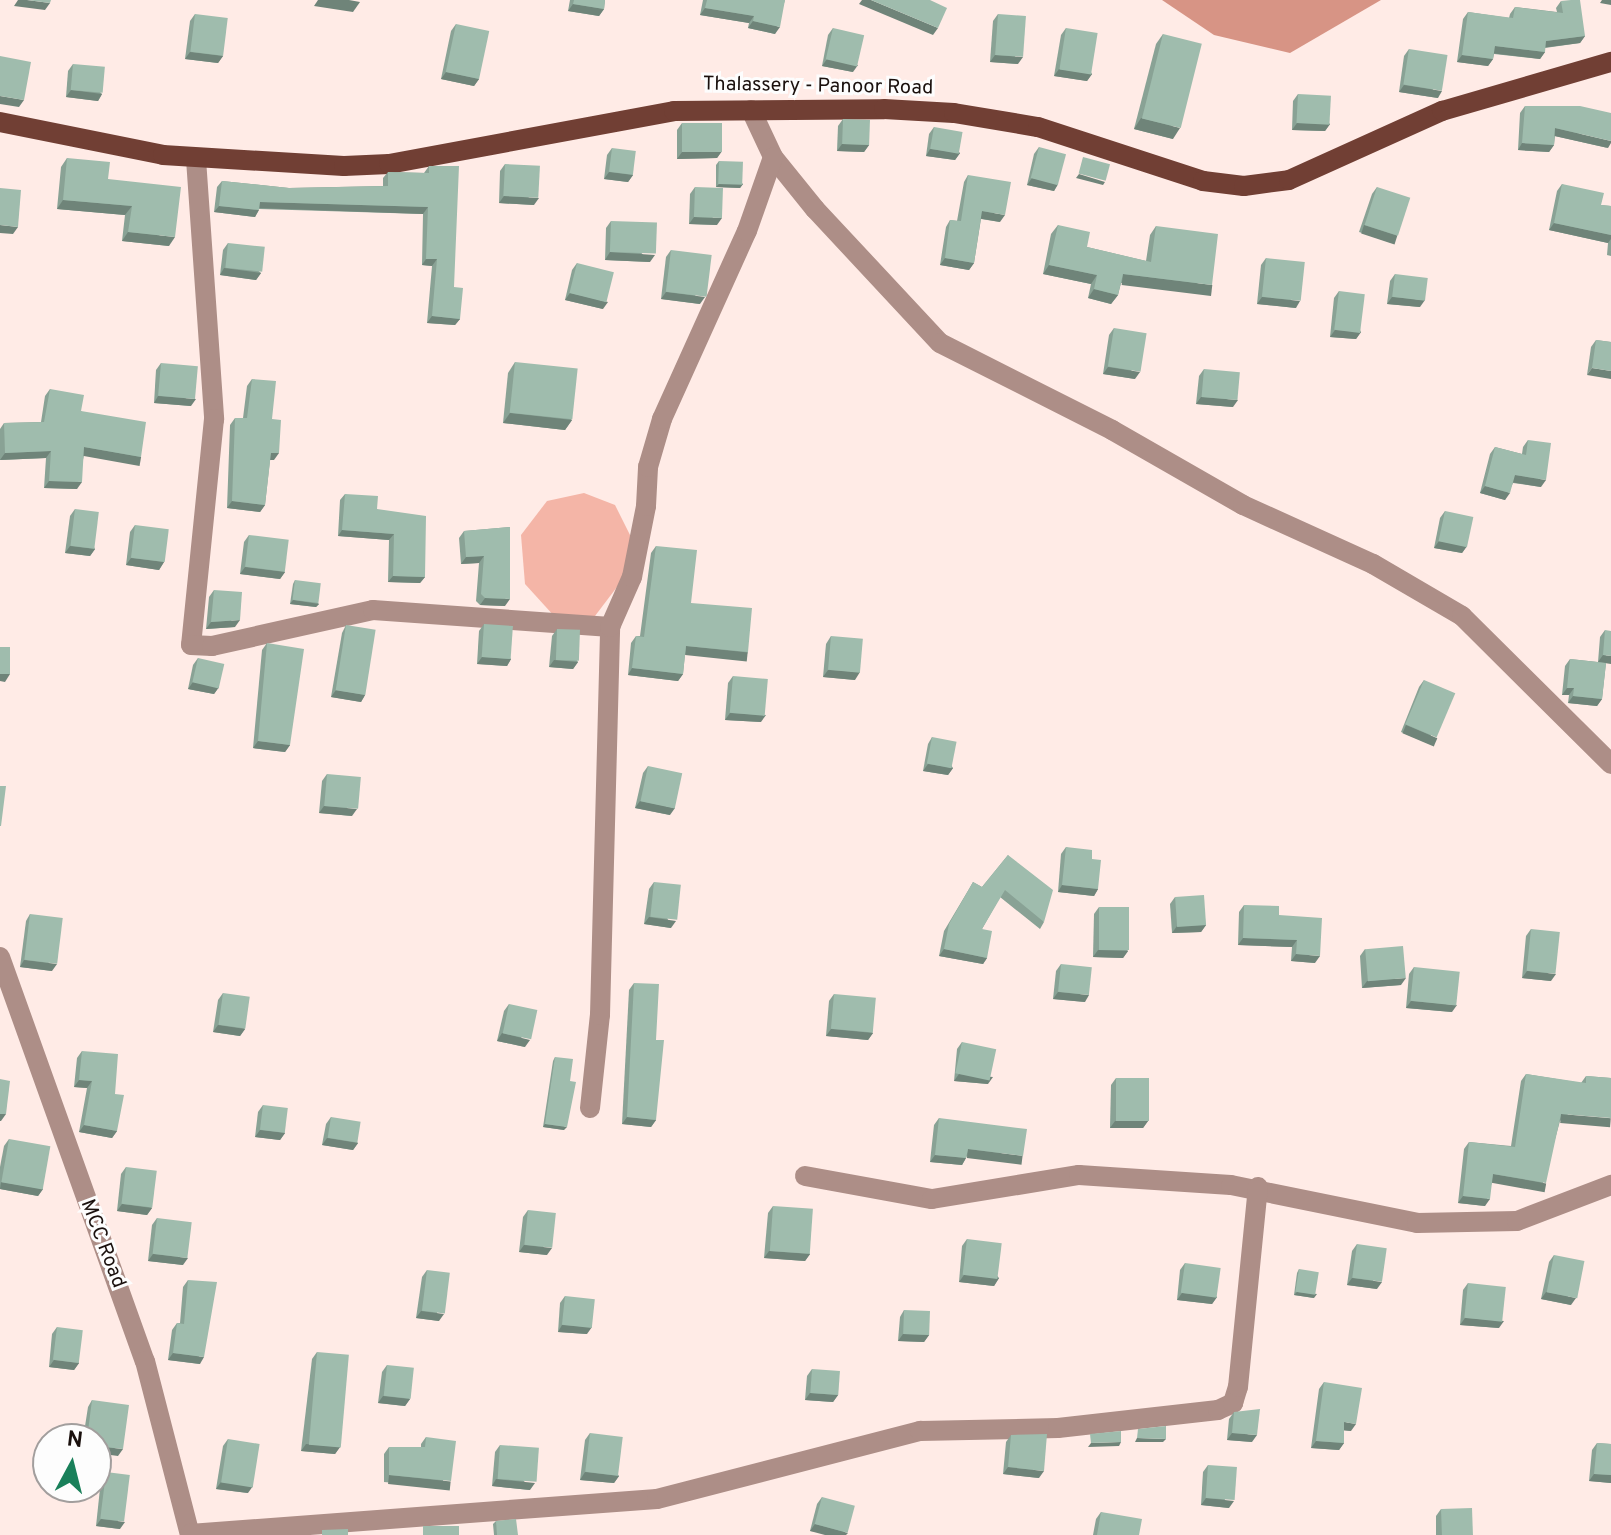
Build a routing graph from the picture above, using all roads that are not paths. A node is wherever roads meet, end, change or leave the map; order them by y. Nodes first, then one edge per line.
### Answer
1 (1611, 62) edge
2 (751, 110) junction
3 (0, 122) edge
4 (773, 157) junction
5 (196, 159) junction
6 (610, 627) junction
7 (1611, 764) edge
8 (0, 957) edge
9 (590, 1108) dead end
10 (805, 1176) dead end
11 (1611, 1185) edge
12 (1258, 1187) junction
13 (190, 1535) edge

1 - 2 main road, Thalassery - Panoor Road
2 - 4 street
2 - 5 main road, Thalassery - Panoor Road
3 - 5 main road, Thalassery - Panoor Road
4 - 6 street
4 - 7 street
5 - 6 street
6 - 9 street
8 - 13 street, MCC Road
10 - 12 street
11 - 12 street
12 - 13 street

